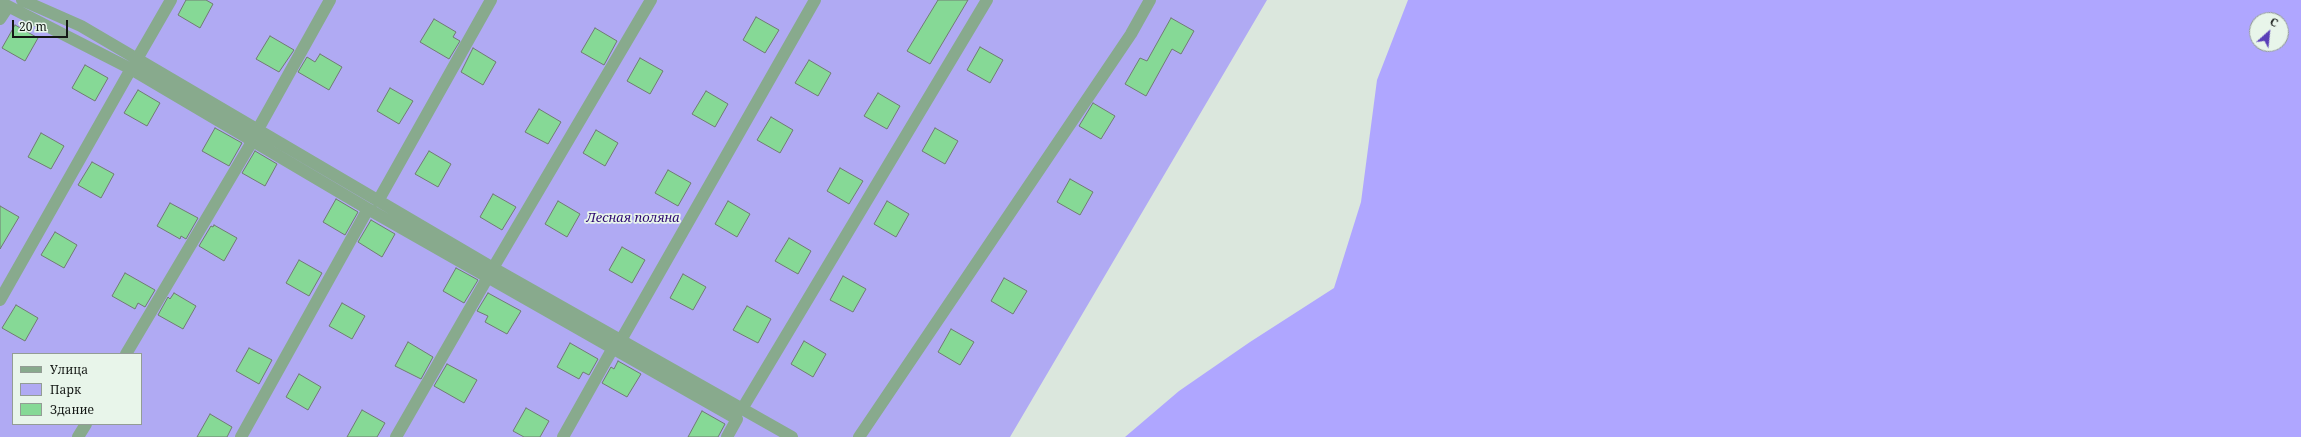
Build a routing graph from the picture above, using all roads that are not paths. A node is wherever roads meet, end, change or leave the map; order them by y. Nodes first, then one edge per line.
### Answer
1 (22, 0) edge
2 (171, 0) edge
3 (330, 0) edge
4 (491, 0) edge
5 (651, 0) edge
6 (815, 0) edge
7 (986, 0) edge
8 (1150, 0) edge
9 (4, 4) edge
10 (0, 19) edge
11 (137, 59) junction
12 (131, 70) junction
13 (255, 136) junction
14 (378, 201) junction
15 (368, 209) junction
16 (491, 273) junction
17 (0, 300) edge
18 (617, 344) junction
19 (127, 353) edge
20 (742, 409) junction
21 (85, 425) edge
22 (78, 437) edge
23 (241, 437) edge
24 (396, 437) edge
25 (563, 437) edge
26 (727, 437) edge
27 (792, 437) edge
28 (859, 437) edge

1 - 11 street
2 - 11 street
3 - 13 street
4 - 14 street
5 - 16 street
6 - 18 street
7 - 20 street
8 - 28 street
9 - 10 street
9 - 12 street
11 - 13 street
12 - 13 street
12 - 17 street
13 - 14 street
13 - 15 street
13 - 19 street
14 - 16 street
15 - 16 street
15 - 23 street
16 - 18 street
16 - 24 street
18 - 20 street
18 - 25 street
18 - 26 street
20 - 27 street
21 - 22 street

